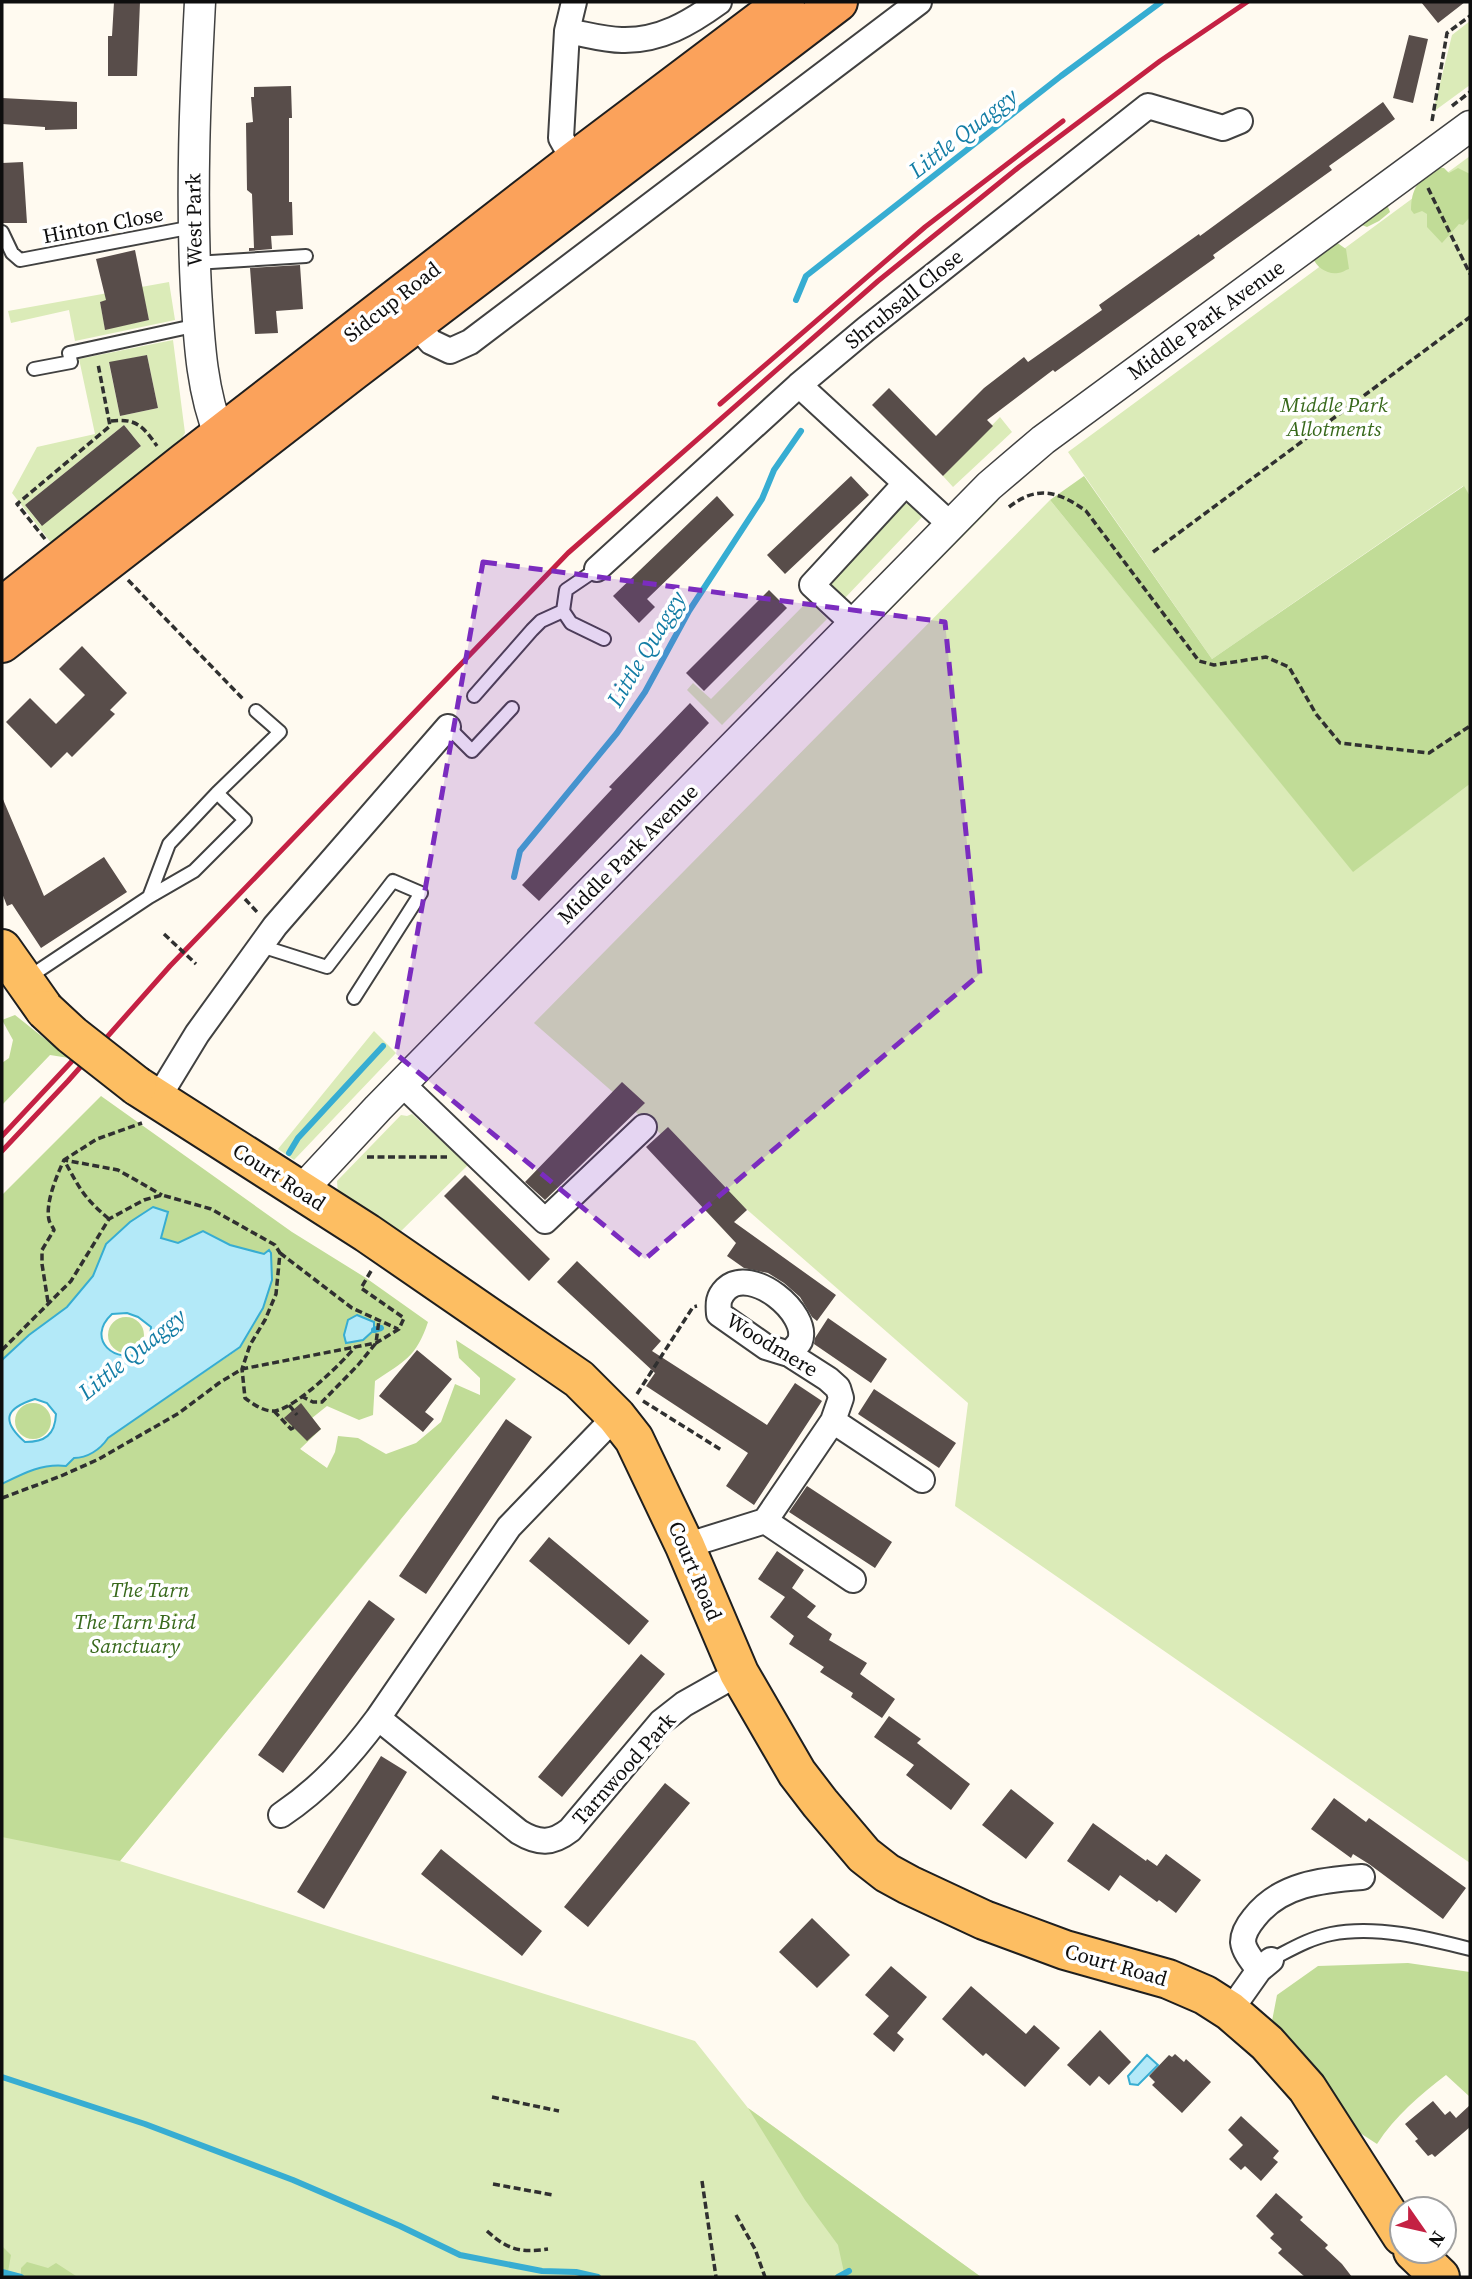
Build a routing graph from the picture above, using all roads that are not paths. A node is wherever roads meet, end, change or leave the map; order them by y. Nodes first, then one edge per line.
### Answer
1 (200, 2) edge
2 (574, 2) edge
3 (719, 2) edge
4 (785, 2) edge
5 (838, 2) edge
6 (919, 2) edge
7 (567, 31) junction
8 (1460, 117) edge
9 (1240, 121) dead end
10 (574, 161) junction
11 (193, 227) junction
12 (2, 232) edge
13 (306, 256) dead end
14 (195, 262) junction
15 (415, 324) junction
16 (198, 326) junction
17 (34, 369) dead end
18 (799, 385) junction
19 (220, 436) junction
20 (905, 484) junction
21 (951, 525) junction
22 (597, 569) joint
23 (2, 607) edge
24 (563, 611) junction
25 (854, 624) junction
26 (604, 639) dead end
27 (2, 643) edge
28 (474, 696) dead end
29 (512, 708) dead end
30 (256, 712) road end
31 (447, 727) joint
32 (217, 793) junction
33 (149, 897) junction
34 (261, 946) junction
35 (17, 975) edge
36 (354, 998) dead end
37 (402, 1084) junction
38 (147, 1101) junction
39 (644, 1128) dead end
40 (300, 1192) junction
41 (789, 1354) junction
42 (626, 1406) junction
43 (833, 1421) junction
44 (922, 1480) dead end
45 (765, 1521) junction
46 (685, 1546) junction
47 (853, 1580) dead end
48 (739, 1673) junction
49 (378, 1718) junction
50 (281, 1815) dead end
51 (1362, 1877) dead end
52 (1470, 1949) edge
53 (1266, 1965) junction
54 (1230, 2011) junction
55 (1388, 2214) edge

1 - 11 street, West Park
2 - 7 street
3 - 7 street
4 - 10 highway, Sidcup Road
5 - 15 highway, Sidcup Road
6 - 15 street, Sidcup Road
7 - 10 street
8 - 21 street, Middle Park Avenue
9 - 18 street, Shrubsall Close
10 - 19 highway, Sidcup Road
11 - 12 lane, Hinton Close
11 - 14 street, West Park
13 - 14 lane
14 - 16 street, West Park
15 - 27 highway, Sidcup Road
16 - 17 lane
16 - 19 street, West Park
18 - 20 street
18 - 22 street, Shrubsall Close
19 - 23 highway, Sidcup Road
20 - 21 street
20 - 25 street
21 - 25 street, Middle Park Avenue
22 - 24 lane
24 - 26 lane
24 - 28 lane
25 - 37 street, Middle Park Avenue
29 - 31 lane
30 - 32 lane
31 - 34 street
32 - 33 lane
32 - 33 lane
33 - 35 lane
34 - 36 lane
34 - 38 street
35 - 38 main road, Court Road, bridge
37 - 39 street
37 - 40 street, Middle Park Avenue
38 - 40 main road, Court Road
40 - 42 main road, Court Road
41 - 41 street, Woodmere
41 - 43 street, Woodmere
42 - 46 main road, Court Road
42 - 49 street
43 - 44 street
43 - 45 street, Woodmere
45 - 46 street
45 - 47 street
46 - 48 main road, Court Road
48 - 49 street, Tarnwood Park
48 - 54 main road, Court Road
49 - 50 street
51 - 53 street
52 - 53 lane
53 - 54 street
54 - 55 main road, Court Road

